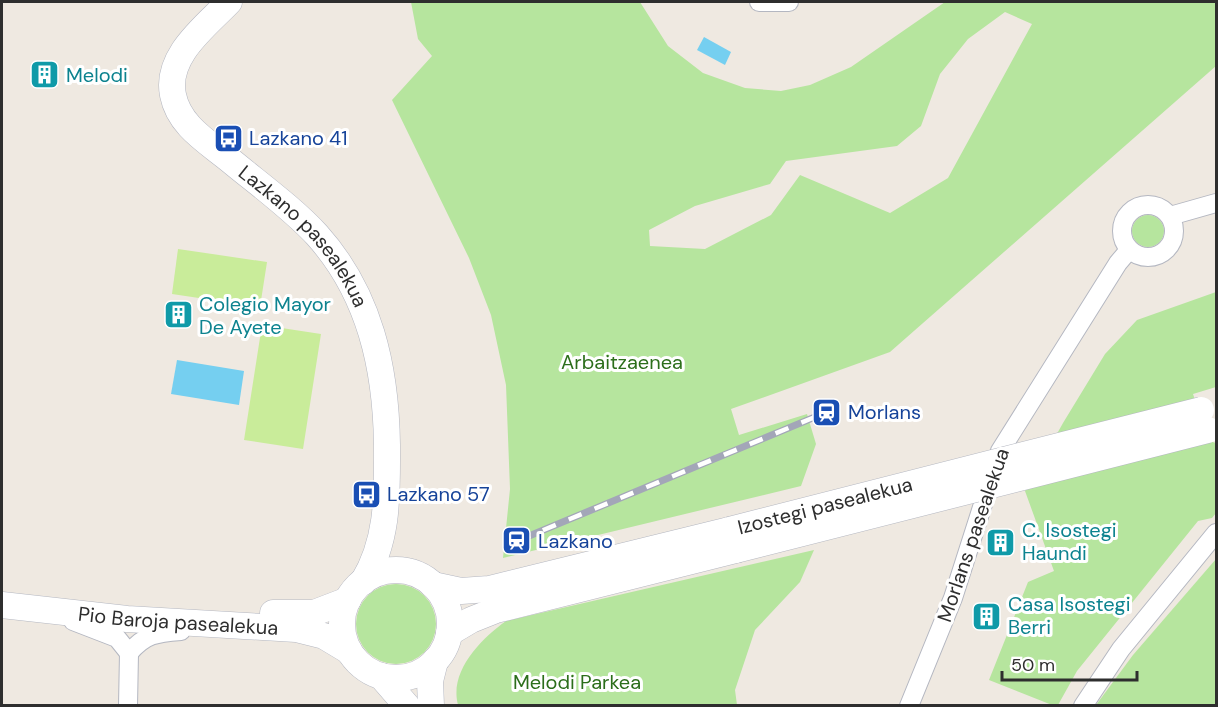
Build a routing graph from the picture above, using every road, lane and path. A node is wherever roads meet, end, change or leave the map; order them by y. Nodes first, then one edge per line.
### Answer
1 (229, 2) edge
2 (759, 2) edge
3 (789, 2) edge
4 (1216, 203) edge
5 (1170, 216) junction
6 (1129, 250) junction
7 (1212, 422) edge
8 (386, 519) junction
9 (1216, 533) edge
10 (732, 540) junction
11 (409, 572) junction
12 (433, 585) junction
13 (356, 591) junction
14 (2, 592) edge
15 (2, 605) edge
16 (43, 610) junction
17 (247, 626) junction
18 (449, 633) junction
19 (349, 651) junction
20 (129, 653) junction
21 (435, 661) junction
22 (381, 676) junction
23 (128, 705) edge
24 (407, 705) edge
25 (432, 705) edge
26 (909, 705) edge
27 (1083, 705) edge

1 - 8 main road, Lazkano pasealekua
2 - 3 street
4 - 5 street
5 - 6 street
5 - 6 street
6 - 26 street, Morlans pasealekua
7 - 10 main road, Izostegi pasealekua, bridge
8 - 11 main road
8 - 13 main road
9 - 27 street
10 - 12 main road, Izostegi pasealekua
10 - 18 main road, Izostegi pasealekua
11 - 12 main road
11 - 13 main road
12 - 18 main road
13 - 14 main road, Pio Baroja pasealekua
13 - 19 main road
15 - 16 main road, Pio Baroja pasealekua
16 - 17 main road, Pio Baroja pasealekua
16 - 20 street
17 - 19 main road, Pio Baroja pasealekua
17 - 20 street
18 - 21 main road
19 - 22 main road
20 - 23 street
21 - 22 main road
21 - 25 main road
22 - 24 main road

